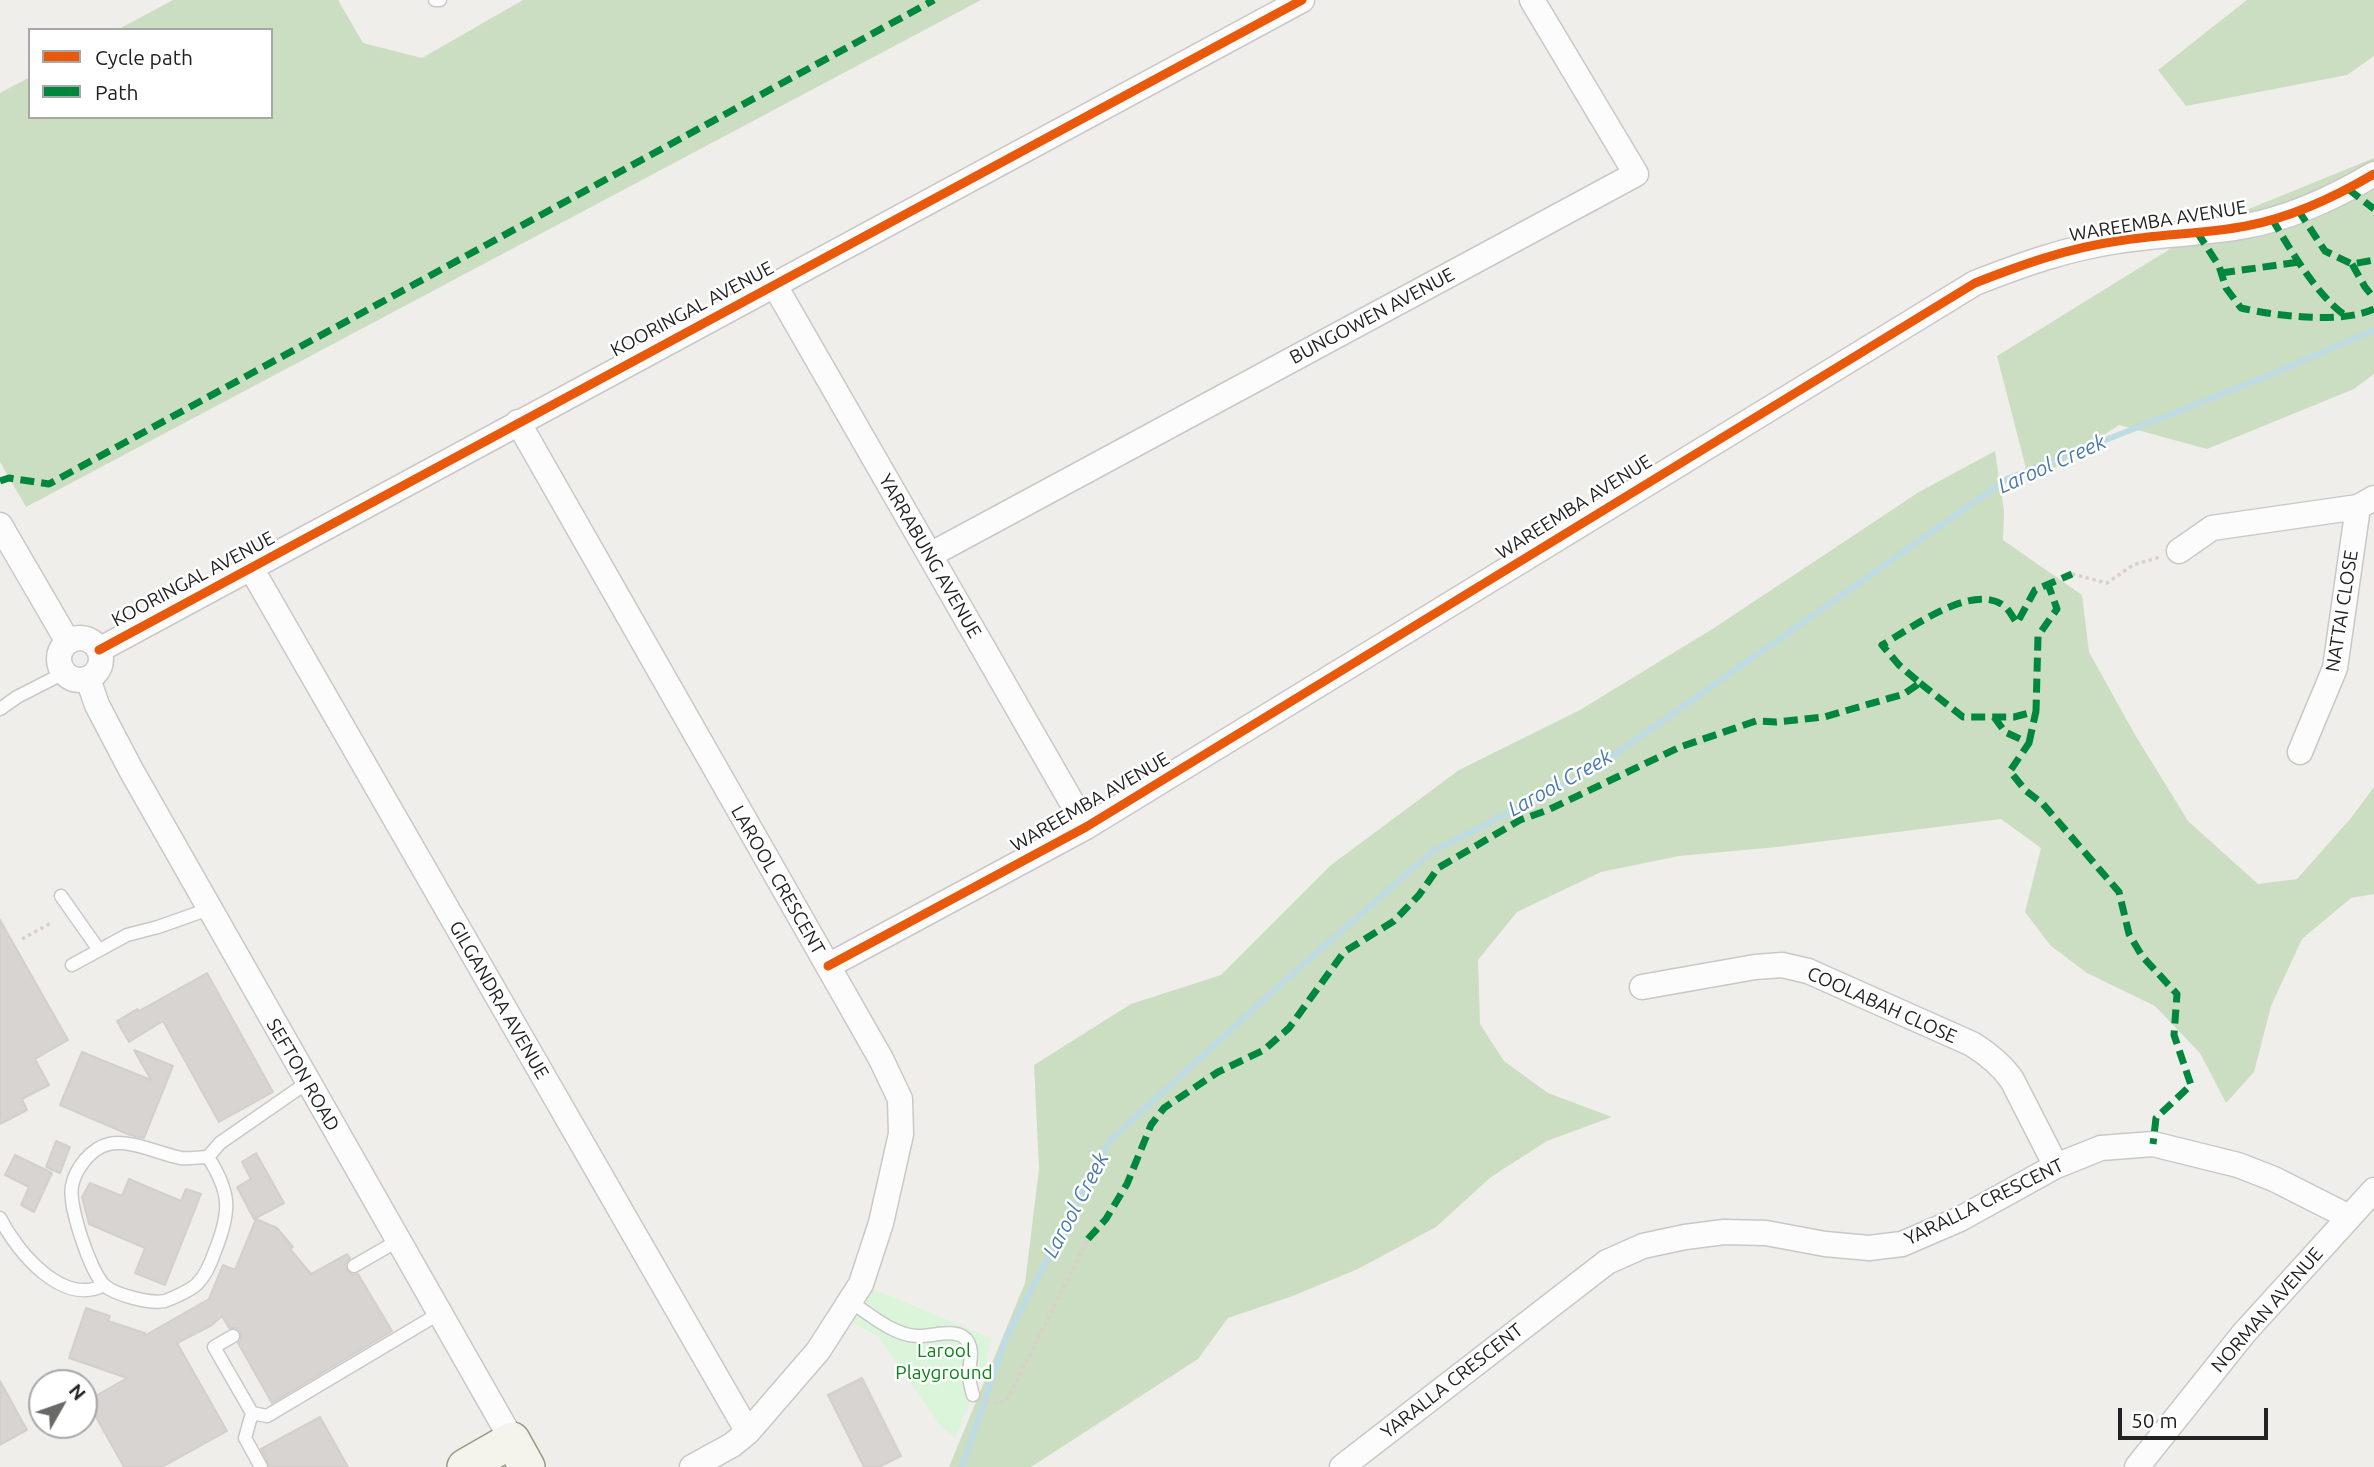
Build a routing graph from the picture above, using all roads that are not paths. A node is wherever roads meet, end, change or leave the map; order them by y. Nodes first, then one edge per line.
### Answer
1 (1302, 0) edge
2 (1532, 0) edge
3 (2374, 174) edge
4 (774, 284) junction
5 (519, 422) junction
6 (2366, 502) edge
7 (0, 526) edge
8 (2179, 551) road end
9 (930, 555) junction
10 (251, 568) junction
11 (68, 642) junction
12 (99, 650) junction
13 (76, 676) junction
14 (0, 709) edge
15 (2300, 752) dead end
16 (1086, 827) junction
17 (61, 896) dead end
18 (209, 909) junction
19 (99, 950) junction
20 (72, 965) dead end
21 (828, 966) junction
22 (1642, 987) dead end
23 (308, 1082) junction
24 (208, 1157) junction
25 (2056, 1166) junction
26 (2374, 1190) edge
27 (2349, 1217) junction
28 (0, 1218) edge
29 (399, 1240) junction
30 (354, 1266) dead end
31 (104, 1285) junction
32 (851, 1302) junction
33 (440, 1313) junction
34 (233, 1336) dead end
35 (973, 1395) dead end
36 (252, 1413) junction
37 (748, 1432) junction
38 (520, 1454) edge
39 (261, 1467) edge
40 (465, 1467) edge
41 (692, 1467) edge
42 (1342, 1467) edge
43 (2137, 1467) edge

1 - 4 street, KOORINGAL AVENUE
2 - 9 street, BUNGOWEN AVENUE
3 - 16 street, WAREEMBA AVENUE
4 - 5 street, KOORINGAL AVENUE
4 - 9 street, YARRABUNG AVENUE
5 - 10 street, KOORINGAL AVENUE
5 - 21 street, LAROOL CRESCENT
6 - 8 street
6 - 15 street, NATTAI CLOSE
7 - 11 street
9 - 16 street, YARRABUNG AVENUE
10 - 12 street, KOORINGAL AVENUE
10 - 37 street, GILGANDRA AVENUE
11 - 12 street
11 - 13 street
12 - 13 street
13 - 14 lane
13 - 18 street, SEFTON ROAD
16 - 21 street, WAREEMBA AVENUE
17 - 19 lane
18 - 19 lane
18 - 23 street, SEFTON ROAD
19 - 20 lane
21 - 32 street, LAROOL CRESCENT
22 - 25 street, COOLABAH CLOSE
23 - 24 lane
23 - 29 street, SEFTON ROAD
24 - 31 lane
24 - 31 lane
25 - 27 street, YARALLA CRESCENT
25 - 42 street, YARALLA CRESCENT
26 - 27 street, NORMAN AVENUE
27 - 43 street, NORMAN AVENUE
28 - 31 lane
29 - 30 lane
29 - 33 street, SEFTON ROAD
32 - 35 lane
32 - 37 street, LAROOL CRESCENT
33 - 36 lane
33 - 38 street, SEFTON ROAD
34 - 36 lane
36 - 39 lane
37 - 41 street, LAROOL CRESCENT
38 - 40 street

